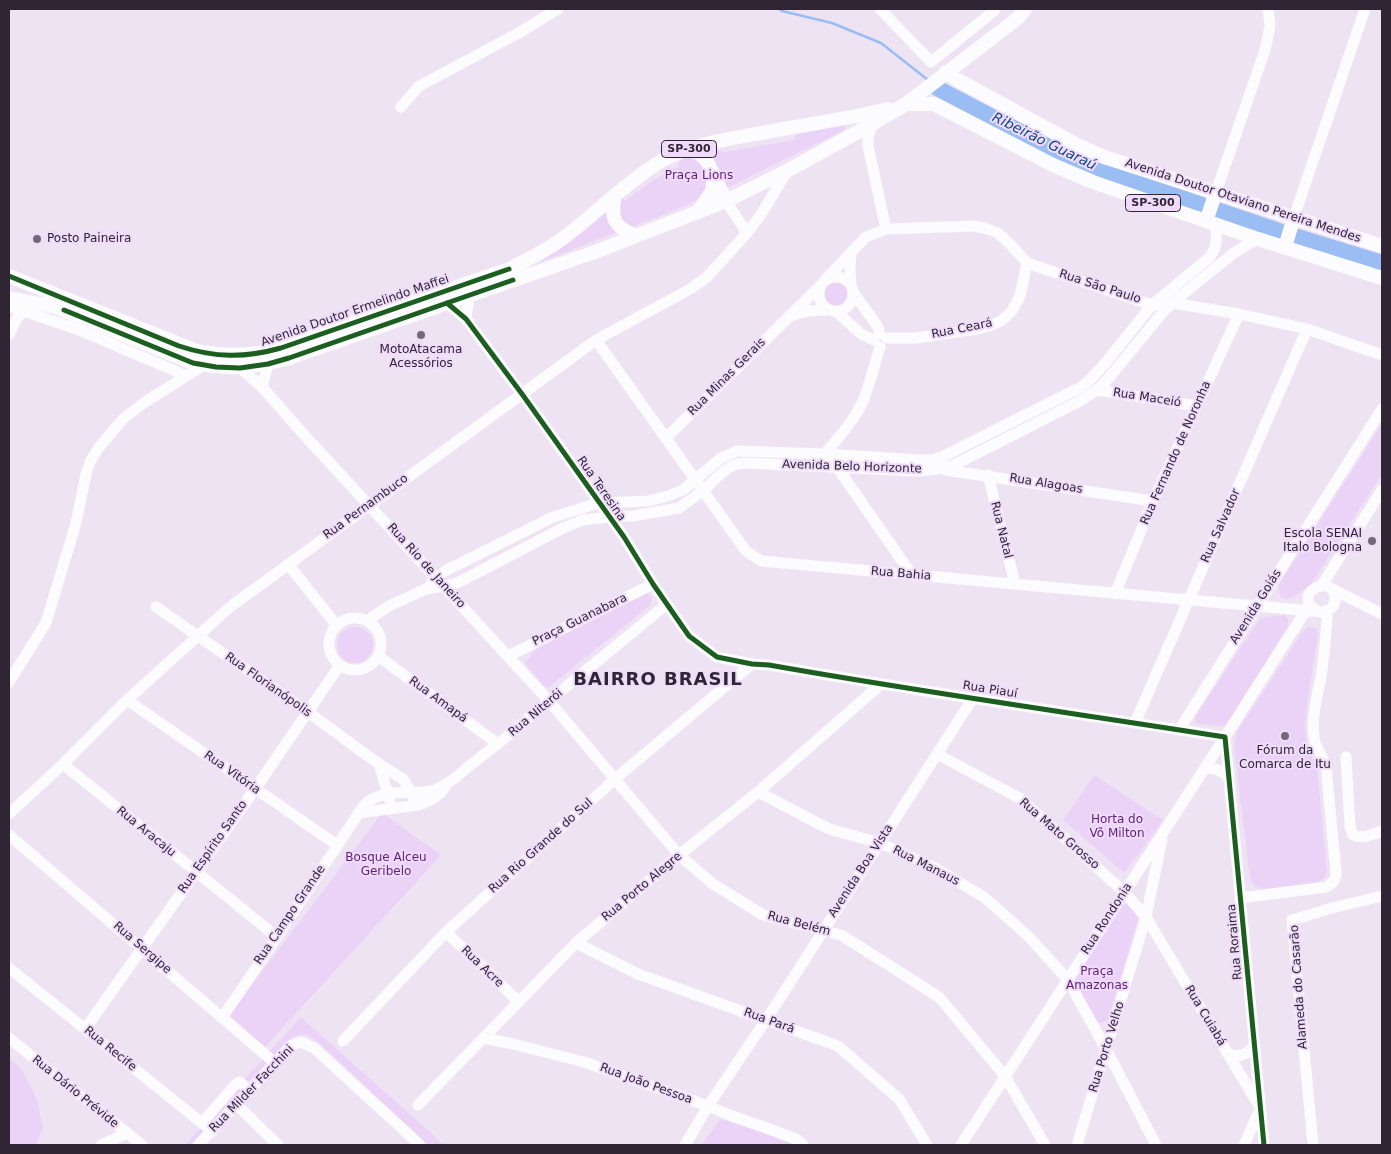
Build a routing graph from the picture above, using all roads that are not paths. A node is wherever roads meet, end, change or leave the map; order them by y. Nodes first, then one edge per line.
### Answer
1 (558, 9) edge
2 (880, 9) edge
3 (995, 9) edge
4 (1025, 9) edge
5 (1268, 9) edge
6 (1365, 9) edge
7 (1010, 24) junction
8 (933, 82) junction
9 (934, 104) junction
10 (904, 105) junction
11 (401, 108) dead end
12 (872, 124) junction
13 (847, 138) junction
14 (868, 146) junction
15 (688, 150) junction
16 (787, 172) junction
17 (714, 178) junction
18 (614, 195) junction
19 (726, 201) junction
20 (1212, 211) junction
21 (698, 212) junction
22 (1293, 221) junction
23 (886, 229) junction
24 (747, 233) junction
25 (636, 236) junction
26 (1258, 239) junction
27 (1286, 243) junction
28 (1382, 246) edge
29 (851, 253) junction
30 (1027, 263) junction
31 (9, 276) edge
32 (1382, 278) edge
33 (823, 283) junction
34 (852, 288) junction
35 (469, 296) junction
36 (9, 298) edge
37 (447, 303) junction
38 (1172, 303) junction
39 (9, 305) edge
40 (1152, 305) junction
41 (26, 306) junction
42 (832, 311) junction
43 (1239, 314) junction
44 (789, 316) junction
45 (466, 319) junction
46 (1307, 329) junction
47 (9, 335) edge
48 (596, 340) junction
49 (880, 340) junction
50 (1382, 355) edge
51 (268, 364) junction
52 (204, 365) junction
53 (240, 368) junction
54 (1097, 372) junction
55 (187, 376) junction
56 (1108, 379) junction
57 (262, 387) junction
58 (1097, 390) junction
59 (1082, 393) junction
60 (522, 394) junction
61 (1197, 406) junction
62 (1382, 409) edge
63 (666, 438) junction
64 (958, 448) junction
65 (825, 454) junction
66 (965, 460) junction
67 (836, 467) junction
68 (938, 469) junction
69 (982, 475) junction
70 (695, 479) junction
71 (1382, 490) edge
72 (703, 491) junction
73 (1153, 501) junction
74 (599, 503) junction
75 (369, 505) junction
76 (633, 516) junction
77 (609, 517) junction
78 (624, 537) junction
79 (288, 564) junction
80 (912, 575) junction
81 (436, 577) junction
82 (653, 584) junction
83 (1015, 584) junction
84 (444, 586) junction
85 (1327, 587) junction
86 (426, 589) junction
87 (1115, 594) junction
88 (1188, 600) junction
89 (1358, 603) junction
90 (667, 604) junction
91 (156, 607) dead end
92 (1256, 607) junction
93 (1319, 610) junction
94 (1382, 614) edge
95 (367, 621) junction
96 (1295, 625) junction
97 (337, 626) junction
98 (199, 636) junction
99 (378, 656) junction
100 (508, 656) junction
101 (752, 664) junction
102 (340, 665) junction
103 (9, 682) edge
104 (880, 685) junction
105 (973, 698) junction
106 (127, 700) junction
107 (549, 701) junction
108 (308, 712) junction
109 (1134, 723) junction
110 (1179, 730) junction
111 (1225, 738) junction
112 (498, 744) junction
113 (937, 754) junction
114 (1346, 757) dead end
115 (63, 764) junction
116 (1205, 768) junction
117 (381, 770) junction
118 (1229, 778) junction
119 (615, 779) junction
120 (449, 782) junction
121 (255, 789) junction
122 (412, 792) junction
123 (758, 792) junction
124 (388, 794) junction
125 (371, 799) junction
126 (418, 805) junction
127 (392, 807) junction
128 (358, 813) junction
129 (9, 814) edge
130 (1382, 831) edge
131 (1163, 832) junction
132 (9, 835) edge
133 (880, 843) junction
134 (337, 845) junction
135 (679, 855) junction
136 (196, 872) junction
137 (1124, 892) junction
138 (1382, 896) edge
139 (1240, 898) junction
140 (1146, 917) junction
141 (823, 931) junction
142 (446, 932) junction
143 (277, 937) junction
144 (576, 943) junction
145 (142, 948) junction
146 (9, 968) edge
147 (1068, 980) junction
148 (519, 1002) junction
149 (222, 1018) junction
150 (766, 1020) junction
151 (85, 1029) junction
152 (9, 1038) edge
153 (484, 1038) junction
154 (343, 1041) dead end
155 (1254, 1045) junction
156 (1106, 1049) junction
157 (1229, 1054) junction
158 (275, 1062) junction
159 (1006, 1076) junction
160 (249, 1090) junction
161 (236, 1104) junction
162 (418, 1105) dead end
163 (708, 1106) junction
164 (1260, 1108) junction
165 (202, 1123) junction
166 (212, 1131) junction
167 (127, 1133) junction
168 (101, 1145) edge
169 (142, 1145) edge
170 (198, 1145) edge
171 (278, 1145) edge
172 (420, 1145) edge
173 (684, 1145) edge
174 (803, 1145) edge
175 (927, 1145) edge
176 (961, 1145) edge
177 (1045, 1145) edge
178 (1077, 1145) edge
179 (1156, 1145) edge
180 (1244, 1145) edge
181 (1264, 1145) edge
182 (1313, 1145) edge

1 - 11 street
2 - 3 street
3 - 7 street
4 - 7 main road, Avenida Doutor Ermelindo Maffei
5 - 20 street
6 - 22 street
7 - 8 main road, Avenida Doutor Ermelindo Maffei
8 - 9 main road
8 - 10 main road, Avenida Doutor Ermelindo Maffei
8 - 20 main road, Avenida Doutor Otaviano Pereira Mendes / SP-300
9 - 10 main road, Avenida Doutor Otaviano Pereira Mendes / SP-300
9 - 20 main road, Avenida Doutor Otaviano Pereira Mendes / SP-300
10 - 12 main road, Avenida Doutor Ermelindo Maffei
10 - 15 main road, Avenida Doutor Ermelindo Maffei / SP-300
12 - 13 main road, Avenida Doutor Ermelindo Maffei
12 - 14 street
13 - 14 street
13 - 16 main road, Avenida Doutor Ermelindo Maffei
14 - 23 street
15 - 17 main road
15 - 18 main road, Avenida Doutor Ermelindo Maffei / SP-300
16 - 19 main road, Avenida Doutor Ermelindo Maffei
16 - 24 street, Rua Pernambuco
17 - 19 main road
17 - 21 main road
18 - 25 main road
18 - 31 main road, Avenida Doutor Ermelindo Maffei / SP-300
19 - 21 main road, Avenida Doutor Ermelindo Maffei
19 - 24 street
20 - 22 main road, Avenida Doutor Otaviano Pereira Mendes / SP-300
20 - 26 main road, Avenida Doutor Otaviano Pereira Mendes / SP-300
20 - 40 street, Avenida Belo Horizonte
21 - 25 main road, Avenida Doutor Ermelindo Maffei
22 - 27 main road
22 - 28 main road, Avenida Doutor Otaviano Pereira Mendes / SP-300
23 - 29 street, Rua Minas Gerais
23 - 30 street, Rua São Paulo
24 - 48 street, Rua Pernambuco
25 - 35 main road, Avenida Doutor Ermelindo Maffei
26 - 27 main road, Avenida Doutor Otaviano Pereira Mendes / SP-300
26 - 38 street, Avenida Belo Horizonte
27 - 32 main road, Avenida Doutor Otaviano Pereira Mendes / SP-300
29 - 33 street, Rua Minas Gerais
29 - 34 street
30 - 40 street, Rua São Paulo
30 - 49 street, Rua Ceará
33 - 34 street
33 - 42 street
33 - 44 street, Rua Minas Gerais
34 - 42 street
34 - 49 street
35 - 37 main road, Avenida Doutor Ermelindo Maffei
35 - 45 street
36 - 41 main road, Avenida Doutor Ermelindo Maffei
37 - 45 street, Rua Teresina
37 - 51 main road, Avenida Doutor Ermelindo Maffei
38 - 40 street, Rua São Paulo
38 - 43 street, Rua São Paulo
38 - 56 street, Avenida Belo Horizonte
39 - 41 street
40 - 54 street, Avenida Belo Horizonte
41 - 47 street
41 - 52 main road, Avenida Doutor Ermelindo Maffei
41 - 55 street
42 - 44 street
42 - 49 street
43 - 46 street, Rua São Paulo
43 - 61 street, Rua Fernando de Noronha
44 - 63 street, Rua Minas Gerais
45 - 60 street, Rua Teresina
46 - 50 street, Rua São Paulo
46 - 88 street, Rua Salvador
48 - 60 street, Rua Pernambuco
48 - 63 street, Rua Bahia
49 - 65 street
51 - 53 main road, Avenida Doutor Ermelindo Maffei
51 - 57 street
52 - 53 main road, Avenida Doutor Ermelindo Maffei
52 - 55 street
53 - 57 street, Rua Rio de Janeiro
54 - 56 street
54 - 59 street, Avenida Belo Horizonte
55 - 103 street
56 - 58 street, Avenida Belo Horizonte
57 - 75 street, Rua Rio de Janeiro
58 - 59 street, Avenida Belo Horizonte
58 - 61 street, Rua Maceió
59 - 64 street, Avenida Belo Horizonte
59 - 66 street, Avenida Belo Horizonte
60 - 74 street, Rua Teresina
60 - 75 street, Rua Pernambuco
61 - 73 street, Rua Fernando de Noronha
62 - 92 street, Avenida Goiás
63 - 70 street, Rua Bahia
64 - 65 street, Avenida Belo Horizonte
64 - 66 street
65 - 67 street
65 - 70 street, Avenida Belo Horizonte
66 - 68 street, Avenida Belo Horizonte
66 - 69 street
67 - 68 street, Avenida Belo Horizonte
67 - 72 street, Avenida Belo Horizonte
67 - 80 street
68 - 69 street, Rua Alagoas
69 - 73 street, Rua Alagoas
69 - 83 street, Rua Natal
70 - 72 street, Rua Bahia
70 - 74 street, Avenida Belo Horizonte
71 - 85 street
72 - 76 street, Avenida Belo Horizonte
72 - 80 street, Rua Bahia
73 - 87 street, Rua Fernando de Noronha
74 - 77 street, Rua Teresina
74 - 81 street, Avenida Belo Horizonte
75 - 79 street, Rua Pernambuco
75 - 81 street, Rua Rio de Janeiro
76 - 77 street, Avenida Belo Horizonte
76 - 78 street, Rua Teresina
77 - 78 street, Rua Teresina
77 - 84 street, Avenida Belo Horizonte
78 - 82 street, Rua Teresina
79 - 97 street
79 - 98 street, Rua Pernambuco
80 - 83 street, Rua Bahia
81 - 84 street, Rua Rio de Janeiro
81 - 86 street, Avenida Belo Horizonte
82 - 90 street, Rua Teresina
82 - 100 street, Praça Guanabara
83 - 87 street, Rua Bahia
84 - 86 street, Avenida Belo Horizonte
84 - 100 street, Rua Rio de Janeiro
85 - 89 street
85 - 93 street
85 - 93 street
86 - 95 street, Avenida Belo Horizonte
87 - 88 street, Rua Bahia
88 - 92 street, Rua Bahia
88 - 109 street, Rua Salvador
89 - 93 street
89 - 94 street
90 - 101 street, Rua Teresina
90 - 107 street, Rua Niterói
91 - 98 street, Rua Florianópolis
92 - 93 street, Rua Bahia
92 - 110 street, Avenida Goiás
93 - 96 street
93 - 96 street
93 - 139 street
95 - 97 street
95 - 99 street
96 - 111 street
97 - 102 street
98 - 106 street, Rua Pernambuco
98 - 108 street, Rua Florianópolis
99 - 102 street
99 - 112 street, Rua Amapá
100 - 107 street, Rua Rio de Janeiro
101 - 104 street, Rua Piauí
101 - 119 street, Rua Rio Grande do Sul
102 - 108 street, Rua Espírito Santo
104 - 105 street, Rua Piauí
104 - 123 street, Rua Porto Alegre
105 - 109 street, Rua Piauí
105 - 113 street, Avenida Boa Vista
106 - 115 street, Rua Pernambuco
106 - 121 street, Rua Vitória
107 - 112 street, Rua Niterói
107 - 119 street, Rua Belém
108 - 117 street, Rua Florianópolis
108 - 121 street, Rua Espírito Santo
109 - 110 street, Rua Piauí
110 - 111 street, Rua Piauí
111 - 116 street
111 - 118 street, Rua Roraima
112 - 120 street, Rua Niterói
113 - 133 street, Avenida Boa Vista
113 - 137 street, Rua Mato Grosso
114 - 130 street
115 - 129 street, Rua Pernambuco
115 - 136 street, Rua Aracaju
116 - 118 street
116 - 131 street, Rua Rondonia
117 - 122 street, Rua Florianópolis
117 - 124 street
117 - 125 street, Rua Campo Grande
118 - 139 street, Rua Roraima
119 - 135 street, Rua Belém
119 - 142 street, Rua Rio Grande do Sul
120 - 122 street, Rua Niterói
120 - 126 street, Rua Niterói
121 - 134 street, Rua Vitória
121 - 136 street, Rua Espírito Santo
122 - 124 street, Rua Niterói
122 - 126 street, Rua Florianópolis
123 - 133 street, Rua Manaus
123 - 135 street, Rua Porto Alegre
124 - 125 street
124 - 127 street
125 - 128 street, Rua Campo Grande
126 - 127 street
127 - 128 street
128 - 134 street, Rua Campo Grande
131 - 137 street, Rua Rondonia
131 - 140 street, Rua Porto Velho
132 - 145 street, Rua Sergipe
133 - 141 street, Avenida Boa Vista
133 - 147 street, Rua Manaus
134 - 143 street, Rua Campo Grande
135 - 141 street, Rua Belém
135 - 144 street, Rua Porto Alegre
136 - 143 street, Rua Aracaju
136 - 145 street, Rua Espírito Santo
137 - 140 street, Rua Cuiabá
137 - 147 street, Rua Rondonia
138 - 182 street, Alameda do Casarão
139 - 155 street, Rua Roraima
140 - 156 street, Rua Porto Velho
140 - 157 street, Rua Cuiabá
141 - 150 street, Avenida Boa Vista
141 - 159 street, Rua Belém
142 - 148 street, Rua Acre
142 - 154 street, Rua Rio Grande do Sul
143 - 149 street, Rua Campo Grande
144 - 148 street, Rua Porto Alegre
144 - 150 street, Rua Pará
145 - 149 street, Rua Sergipe
145 - 151 street, Rua Espírito Santo
146 - 151 street, Rua Recife
147 - 156 street, Rua Manaus
147 - 159 street, Rua Rondonia
148 - 153 street, Rua Porto Alegre
149 - 158 street, Rua Sergipe
150 - 163 street, Avenida Boa Vista
150 - 175 street, Rua Pará
151 - 165 street, Rua Recife
152 - 167 street, Rua Dário Prévide
153 - 162 street, Rua Porto Alegre
153 - 163 street, Rua João Pessoa
155 - 157 street
155 - 164 street, Rua Roraima
156 - 178 street, Rua Porto Velho
156 - 179 street, Rua Manaus
157 - 164 street, Rua Cuiabá
158 - 160 street, Rua Milder Facchini
158 - 172 street, Rua Milder Facchini
159 - 176 street, Rua Rondonia
159 - 177 street, Rua Belém
160 - 161 street, Rua Milder Facchini
160 - 165 street
161 - 166 street, Rua Milder Facchini
161 - 171 street
163 - 173 street, Avenida Boa Vista
163 - 174 street, Rua João Pessoa
164 - 180 street
164 - 181 street, Rua Roraima
165 - 166 street, Rua Recife
166 - 170 street, Rua Milder Facchini
167 - 168 street
167 - 169 street, Rua Dário Prévide

